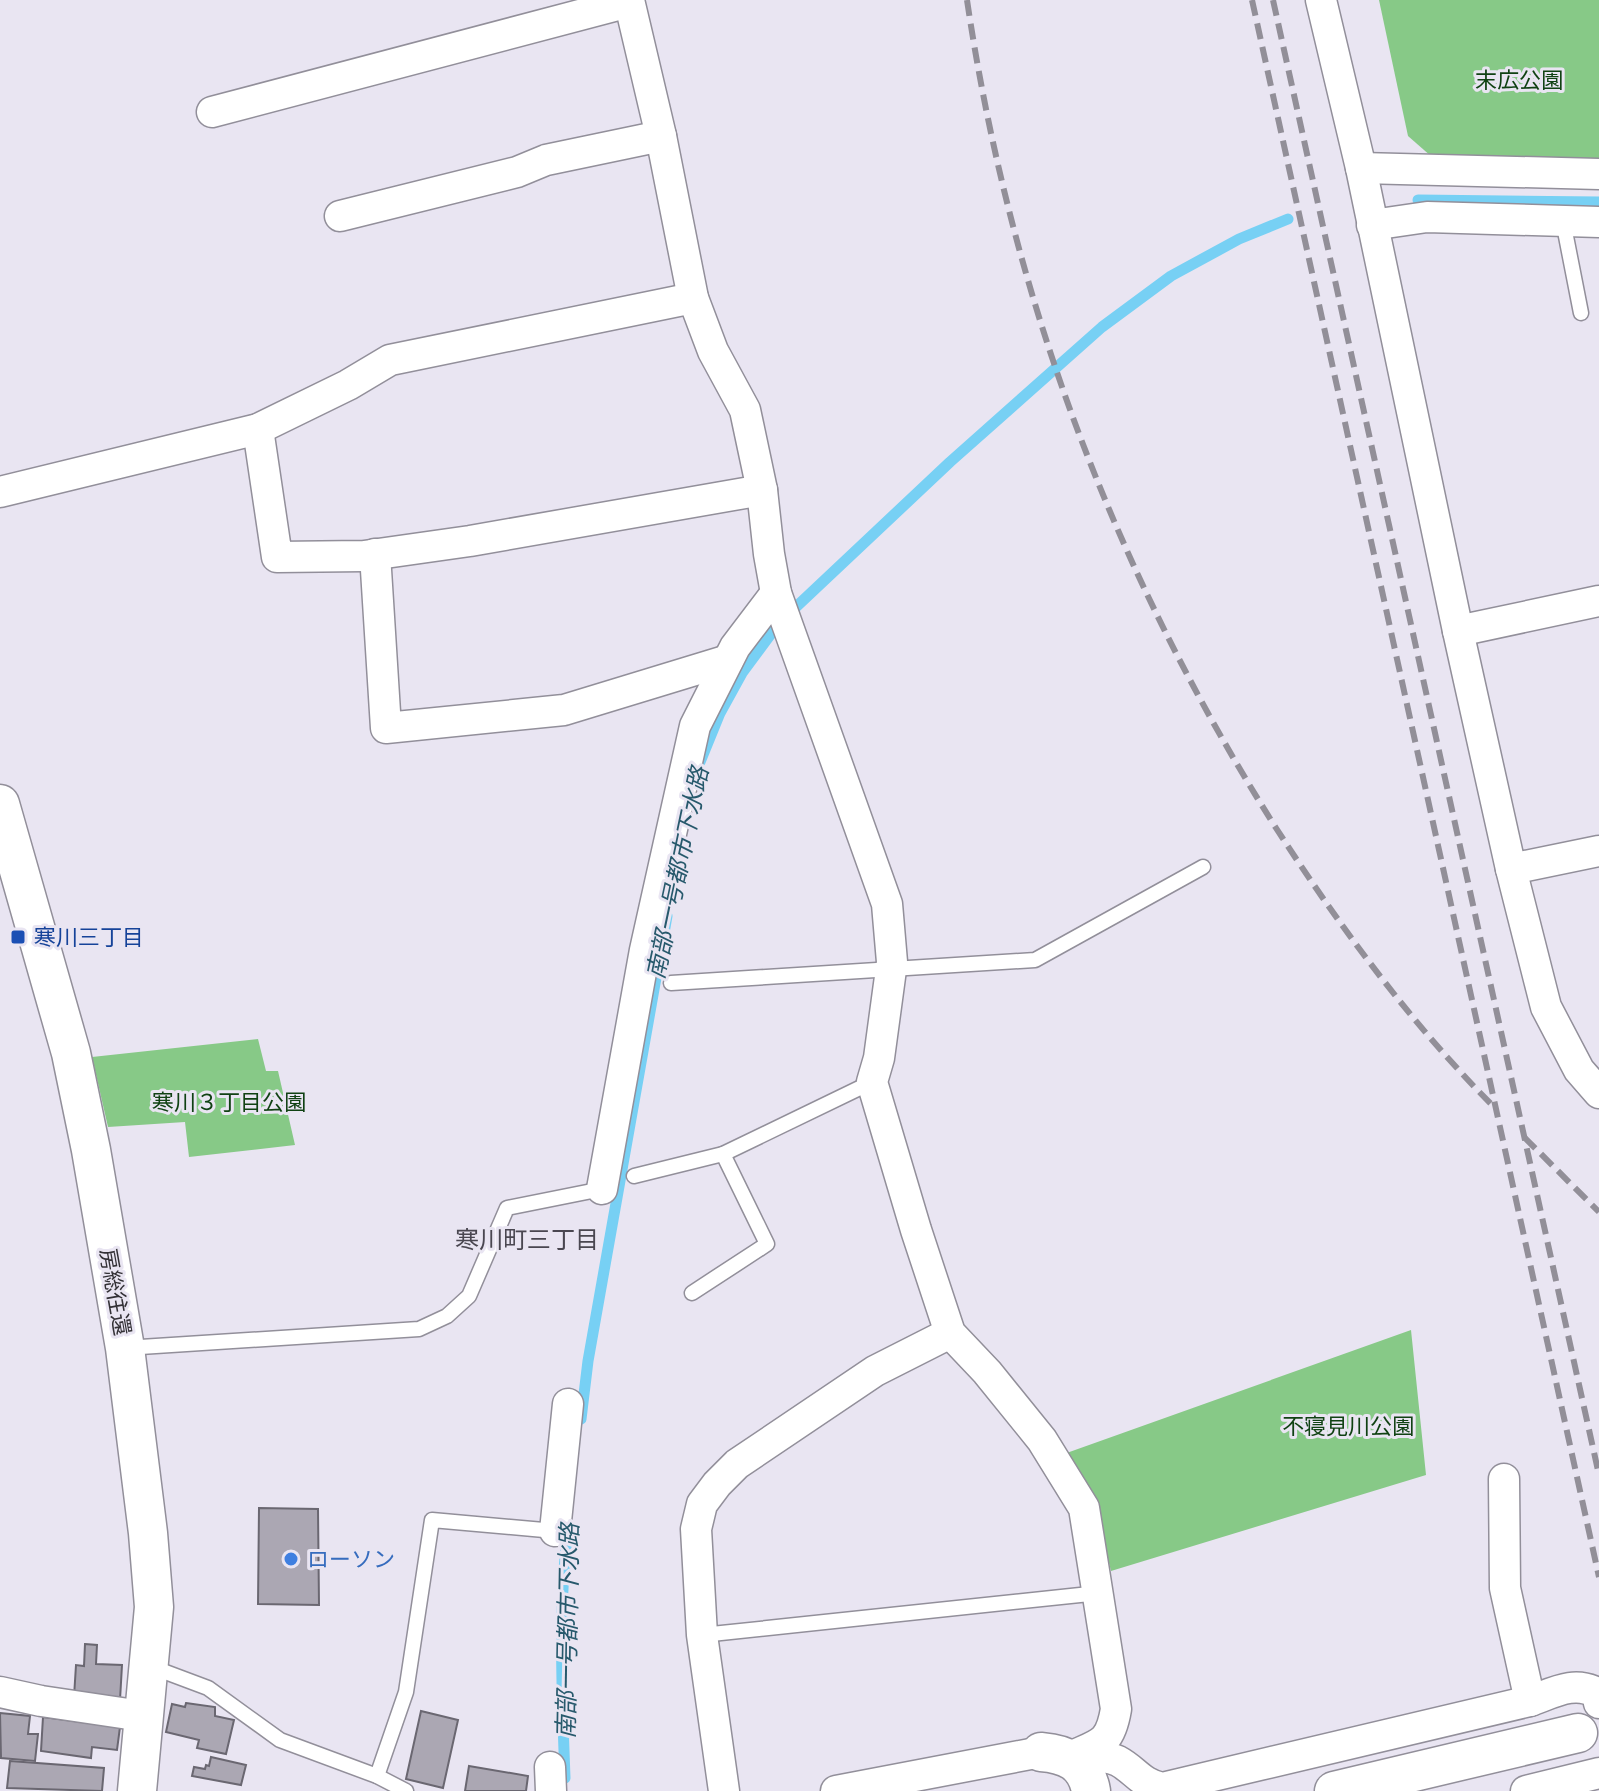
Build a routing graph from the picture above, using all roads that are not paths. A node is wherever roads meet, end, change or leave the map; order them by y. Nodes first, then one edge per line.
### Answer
1 (1321, 0) edge
2 (629, 1) edge
3 (212, 112) dead end
4 (661, 136) junction
5 (1361, 168) junction
6 (1599, 174) edge
7 (340, 216) dead end
8 (1563, 221) junction
9 (1599, 222) edge
10 (1372, 225) junction
11 (693, 298) junction
12 (1581, 313) dead end
13 (258, 429) junction
14 (762, 490) junction
15 (0, 492) edge
16 (375, 554) junction
17 (778, 599) junction
18 (1599, 601) edge
19 (1458, 631) junction
20 (728, 660) junction
21 (0, 804) edge
22 (1599, 851) edge
23 (1203, 867) dead end
24 (1511, 869) junction
25 (891, 969) junction
26 (671, 983) dead end
27 (872, 1082) junction
28 (1599, 1093) edge
29 (723, 1154) junction
30 (634, 1176) dead end
31 (602, 1189) joint
32 (692, 1293) dead end
33 (950, 1333) junction
34 (125, 1348) junction
35 (568, 1404) dead end
36 (1504, 1479) dead end
37 (555, 1531) joint
38 (1099, 1593) junction
39 (702, 1635) junction
40 (148, 1666) junction
41 (0, 1692) edge
42 (1530, 1701) junction
43 (142, 1716) junction
44 (1588, 1718) edge
45 (1055, 1755) junction
46 (1599, 1773) edge
47 (377, 1776) junction
48 (142, 1790) edge
49 (406, 1791) edge
50 (724, 1791) edge
51 (836, 1791) edge
52 (1091, 1791) edge
53 (1334, 1791) edge
54 (1526, 1791) edge

1 - 5 street
2 - 3 street
2 - 4 street
4 - 7 street
4 - 11 street
5 - 6 street
5 - 10 street
8 - 9 street
8 - 10 street
8 - 12 lane
10 - 19 street
11 - 13 street
11 - 14 street
13 - 15 street
13 - 16 street
14 - 16 street
14 - 17 street
16 - 20 street
17 - 20 street
17 - 25 street
18 - 19 street
19 - 24 street
20 - 31 street
21 - 34 street, 房総往還
22 - 24 street
23 - 25 lane
24 - 28 street
25 - 26 lane
25 - 27 street
27 - 29 lane
27 - 33 street
29 - 30 lane
29 - 32 lane
31 - 34 lane
33 - 38 street
33 - 39 street
34 - 40 street, 房総往還
35 - 37 street
36 - 42 street
37 - 47 lane
38 - 39 lane
38 - 45 street
39 - 50 street
40 - 43 street, 房総往還
40 - 47 lane
41 - 43 street
42 - 44 street
42 - 45 street
43 - 48 street, 房総往還
44 - 53 street
45 - 51 street
45 - 52 street
46 - 54 street
47 - 49 lane

